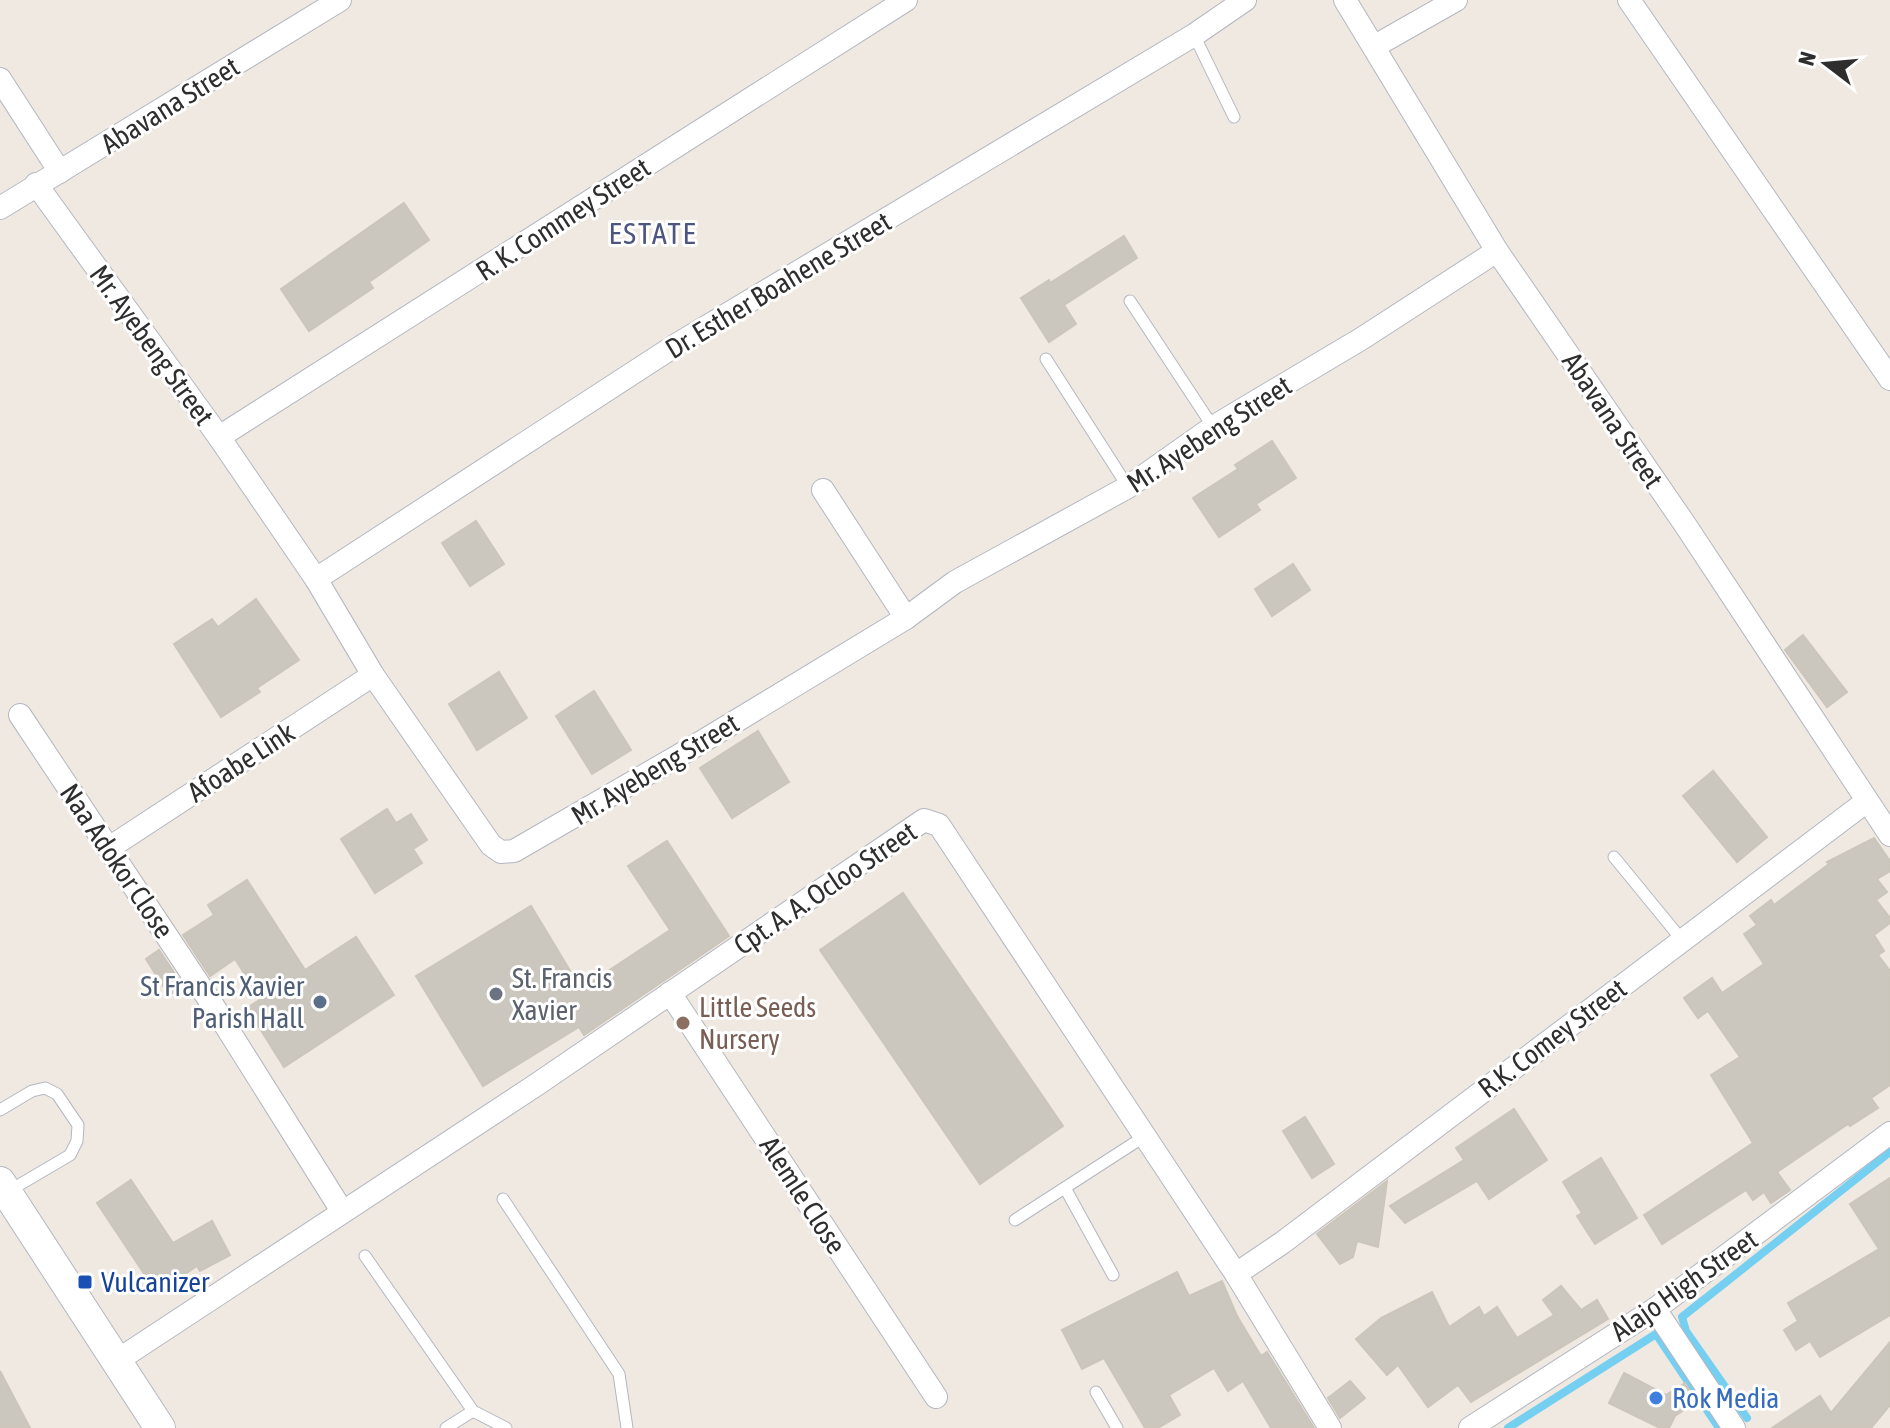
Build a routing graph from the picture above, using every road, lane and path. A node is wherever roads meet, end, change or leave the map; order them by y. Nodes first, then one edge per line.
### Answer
1 (340, 0) edge
2 (906, 0) edge
3 (1245, 0) edge
4 (1345, 0) edge
5 (1456, 0) edge
6 (1629, 0) edge
7 (1194, 35) junction
8 (1375, 46) junction
9 (0, 79) edge
10 (1234, 117) dead end
11 (60, 172) junction
12 (36, 184) junction
13 (0, 208) edge
14 (1497, 251) junction
15 (1130, 301) dead end
16 (1046, 359) dead end
17 (1890, 379) edge
18 (1213, 427) junction
19 (219, 437) junction
20 (1128, 487) junction
21 (823, 490) dead end
22 (316, 579) junction
23 (906, 618) junction
24 (373, 675) junction
25 (20, 715) dead end
26 (1867, 801) junction
27 (1890, 835) edge
28 (109, 848) junction
29 (1614, 857) dead end
30 (1682, 940) junction
31 (670, 993) junction
32 (0, 1110) edge
33 (1890, 1133) edge
34 (1145, 1136) junction
35 (3, 1187) edge
36 (1065, 1188) junction
37 (503, 1199) dead end
38 (342, 1211) junction
39 (1015, 1220) dead end
40 (365, 1256) dead end
41 (1236, 1274) junction
42 (1113, 1275) dead end
43 (1655, 1309) junction
44 (115, 1362) junction
45 (1096, 1392) dead end
46 (936, 1397) dead end
47 (473, 1411) junction
48 (160, 1428) edge
49 (446, 1428) edge
50 (506, 1428) edge
51 (627, 1428) edge
52 (1117, 1428) edge
53 (1330, 1428) edge
54 (1470, 1428) edge
55 (1734, 1428) edge

1 - 11 street, Abavana Street
2 - 19 street, R. K. Commey Street
3 - 7 street, Dr. Esther Boahene Street
4 - 8 street, Abavana Street
5 - 8 street
6 - 17 street
7 - 10 lane
7 - 22 street, Dr. Esther Boahene Street
8 - 14 street, Abavana Street
9 - 11 street
11 - 12 street, Abavana Street
12 - 13 street, Abavana Street
12 - 19 street, Mr. Ayebeng Street
14 - 18 street, Mr. Ayebeng Street
14 - 26 street, Abavana Street
15 - 18 lane
16 - 20 lane
18 - 20 street, Mr. Ayebeng Street
19 - 22 street, Mr. Ayebeng Street
20 - 23 street, Mr. Ayebeng Street
21 - 23 street
22 - 24 street, Mr. Ayebeng Street
23 - 24 street, Mr. Ayebeng Street
24 - 28 street, Afoabe Link
25 - 28 street, Naa Adokor Close
26 - 27 street, Abavana Street
26 - 30 street, R.K. Comey Street
28 - 38 street, Naa Adokor Close
29 - 30 lane
30 - 41 street, R.K. Comey Street
31 - 34 street, Cpt. A. A. Ocloo Street
31 - 38 street, Cpt. A. A. Ocloo Street
31 - 46 street, Alemle Close
32 - 35 lane
33 - 43 street, Alajo High Street
34 - 36 lane
34 - 41 street, Cpt. A. A. Ocloo Street
35 - 44 street
36 - 39 lane
36 - 42 lane
37 - 51 lane
38 - 44 street, Cpt. A. A. Ocloo Street
40 - 47 lane
41 - 53 street, Cpt. A. A. Ocloo Street
43 - 54 street, Alajo High Street
43 - 55 street
44 - 48 street
45 - 52 lane
47 - 49 lane
47 - 50 lane

